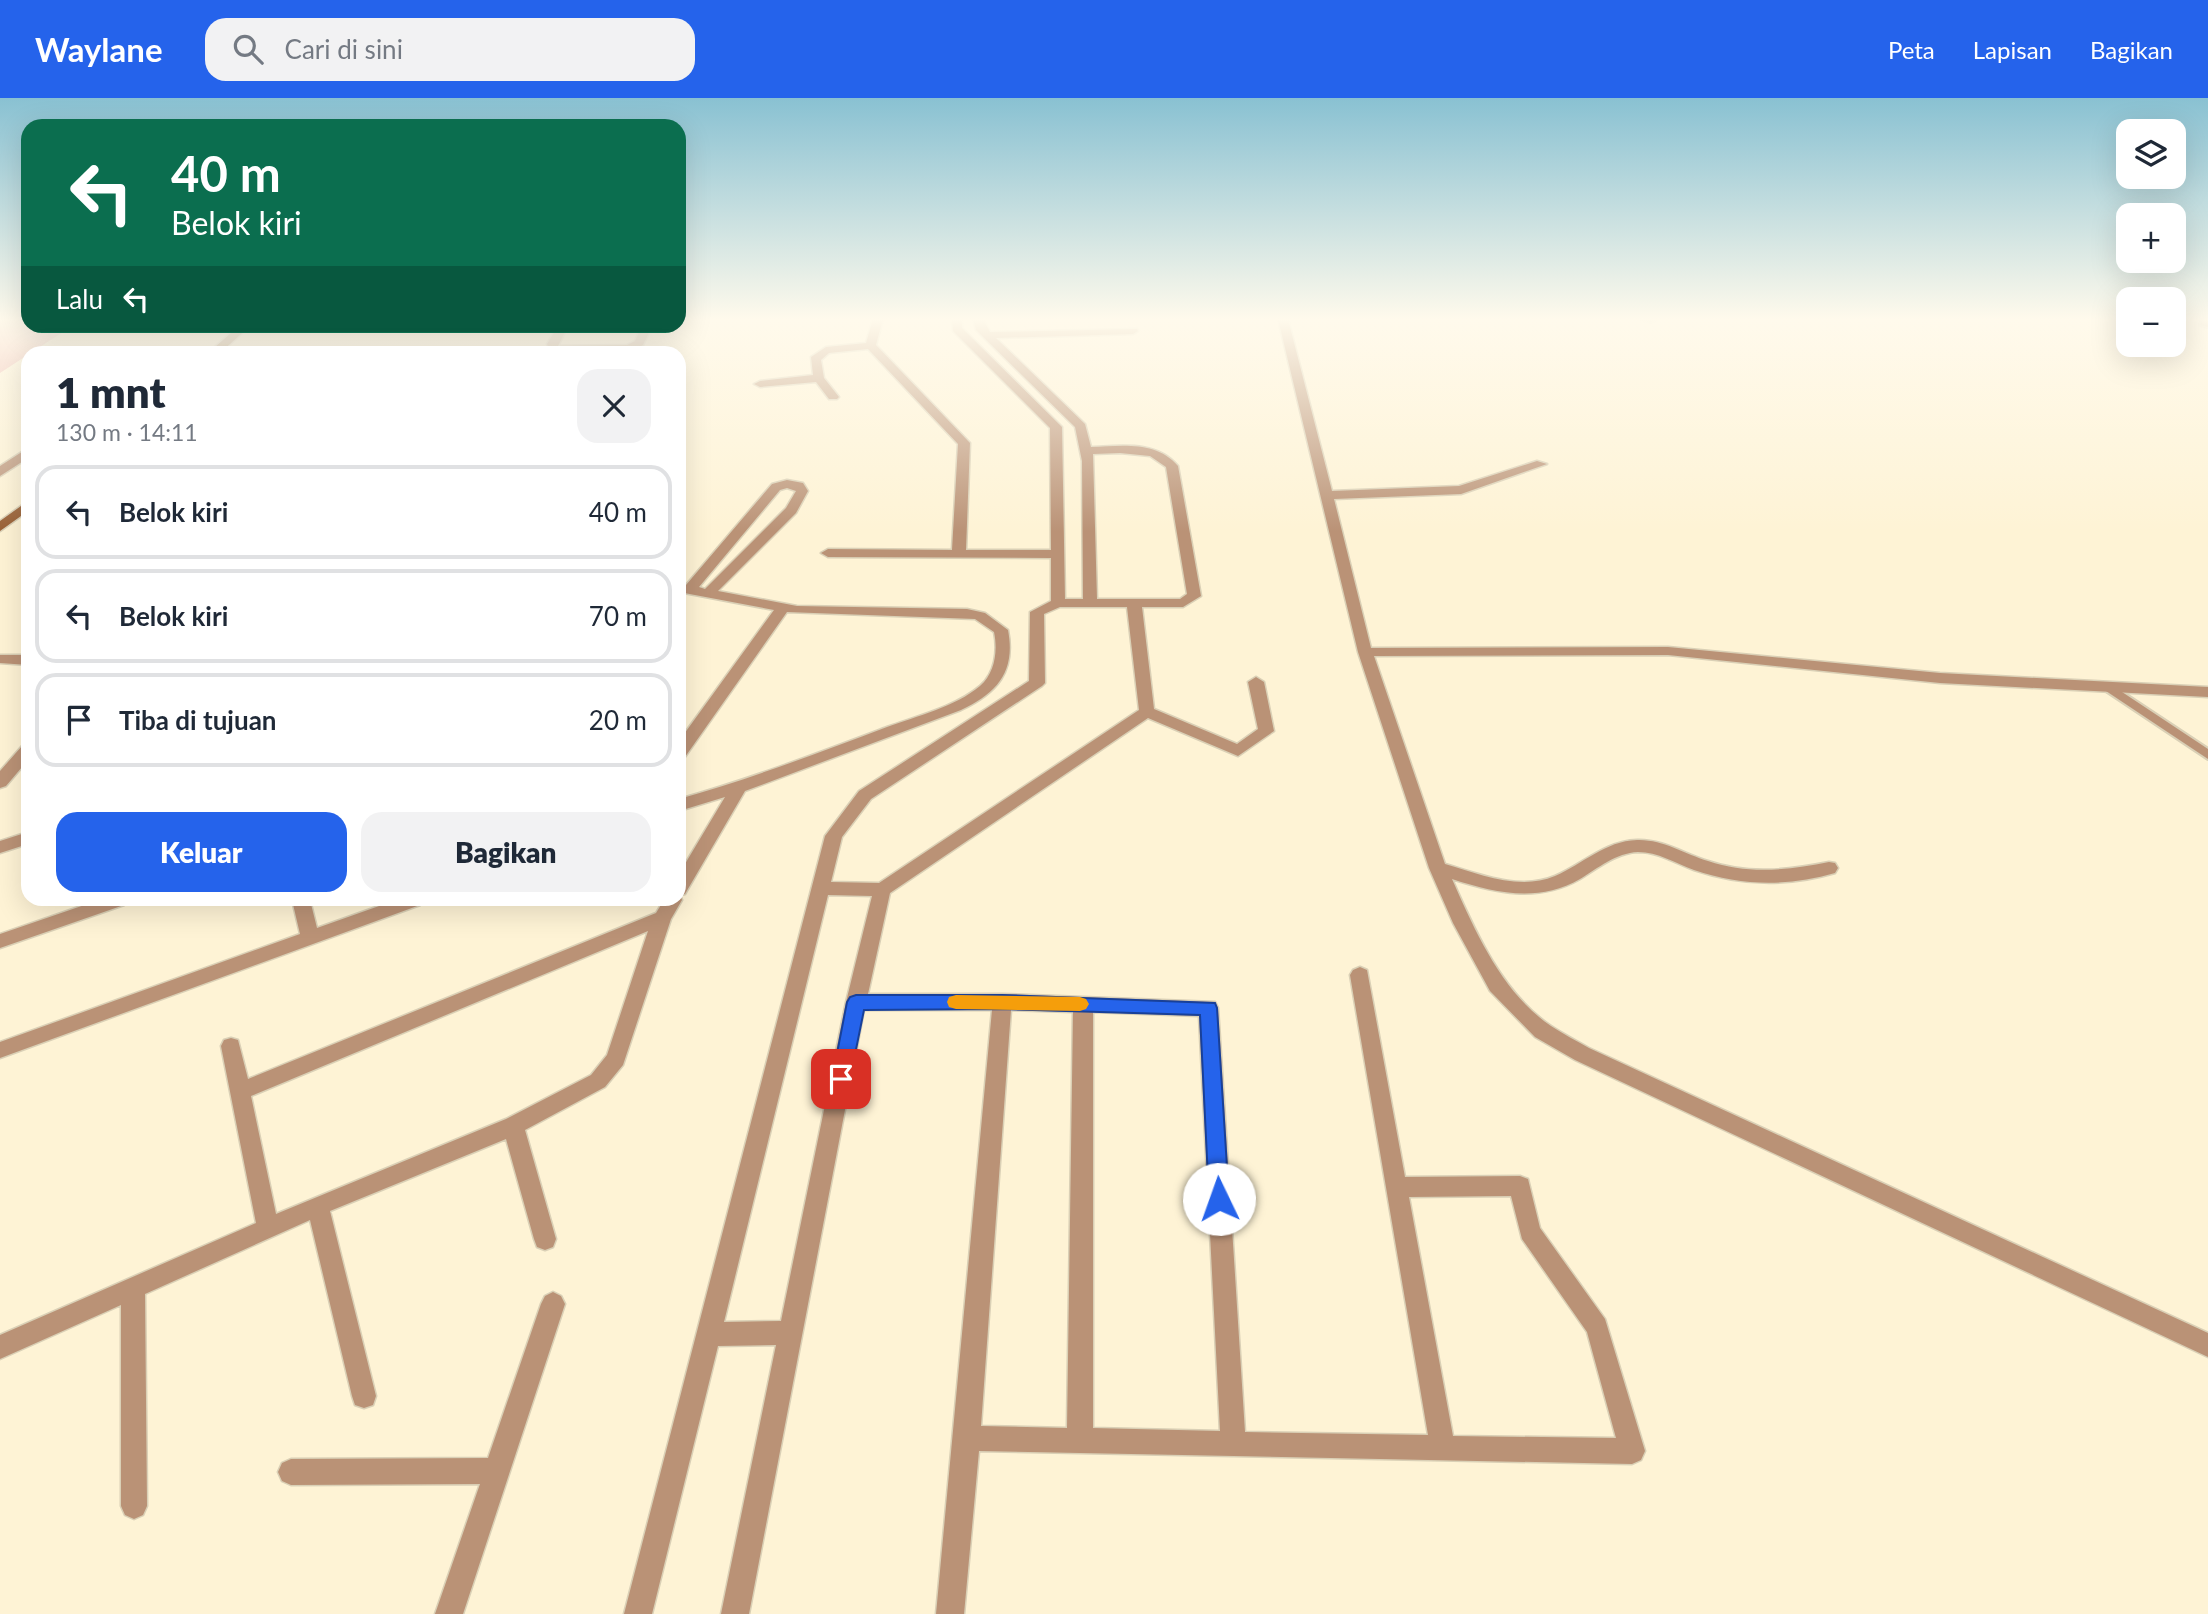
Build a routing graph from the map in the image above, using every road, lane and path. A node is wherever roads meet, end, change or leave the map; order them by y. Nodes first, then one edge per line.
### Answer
1 (828, 390) edge
2 (913, 390) edge
3 (1018, 390) edge
4 (1044, 390) edge
5 (1301, 390) edge
6 (833, 397) dead end
7 (21, 457) edge
8 (1075, 459) junction
9 (1541, 464) dead end
10 (0, 472) edge
11 (1327, 495) junction
12 (21, 510) edge
13 (0, 527) edge
14 (743, 527) junction
15 (770, 531) junction
16 (959, 552) junction
17 (828, 553) dead end
18 (1058, 554) junction
19 (686, 587) edge
20 (686, 589) edge
21 (709, 592) junction
22 (1058, 603) junction
23 (1090, 603) junction
24 (1134, 603) junction
25 (783, 608) junction
26 (1365, 652) junction
27 (0, 659) edge
28 (21, 660) edge
29 (1256, 682) dead end
30 (2110, 688) junction
31 (2208, 692) edge
32 (1147, 712) junction
33 (686, 743) edge
34 (2208, 755) edge
35 (21, 758) edge
36 (0, 782) edge
37 (738, 789) junction
38 (686, 803) edge
39 (21, 840) edge
40 (0, 847) edge
41 (1438, 868) junction
42 (1829, 868) dead end
43 (686, 877) edge
44 (821, 888) junction
45 (882, 890) junction
46 (101, 906) edge
47 (302, 906) edge
48 (398, 906) edge
49 (667, 909) edge
50 (310, 938) junction
51 (0, 941) edge
52 (1360, 975) dead end
53 (856, 1002) junction
54 (1002, 1002) junction
55 (1083, 1004) junction
56 (231, 1046) dead end
57 (0, 1050) edge
58 (240, 1091) junction
59 (513, 1126) junction
60 (1396, 1187) junction
61 (318, 1206) junction
62 (268, 1228) junction
63 (545, 1239) dead end
64 (133, 1288) junction
65 (553, 1304) dead end
66 (711, 1334) junction
67 (791, 1334) junction
68 (2208, 1345) edge
69 (0, 1347) edge
70 (364, 1396) dead end
71 (968, 1438) junction
72 (1080, 1441) junction
73 (1233, 1444) junction
74 (1443, 1448) junction
75 (497, 1471) junction
76 (291, 1472) dead end
77 (134, 1506) dead end
78 (449, 1614) edge
79 (638, 1614) edge
80 (735, 1614) edge
81 (950, 1614) edge

1 - 6 street
2 - 16 street
3 - 8 street
4 - 8 street
5 - 11 street
7 - 10 street
8 - 18 street
8 - 23 street
8 - 24 street
9 - 11 street
11 - 26 street
12 - 13 street
14 - 15 street
14 - 15 street
14 - 19 street
15 - 21 street
16 - 17 street
16 - 18 street
18 - 22 street
20 - 21 street
21 - 25 street
22 - 23 street
22 - 44 street
23 - 24 street
24 - 32 street
25 - 33 street
25 - 37 street
26 - 30 street
26 - 41 street
27 - 28 street
29 - 32 street
30 - 31 street
30 - 34 lane
32 - 45 street
35 - 36 street
37 - 38 street
37 - 43 street
39 - 40 street
41 - 42 street
41 - 68 street
44 - 45 street
44 - 66 street
45 - 53 street
46 - 51 street
47 - 50 street
48 - 50 street
49 - 58 street
49 - 59 street
50 - 57 street
52 - 60 street
53 - 54 street
53 - 67 street
54 - 55 street
54 - 71 street
55 - 72 street
55 - 73 street
56 - 58 street
58 - 62 street
59 - 61 street
59 - 63 street
60 - 74 street
60 - 74 street
61 - 62 street
61 - 70 street
62 - 64 street
64 - 69 street
64 - 77 street
65 - 75 street
66 - 67 street
66 - 79 street
67 - 80 street
71 - 72 street
71 - 81 street
72 - 73 street
73 - 74 street
75 - 76 street
75 - 78 street

